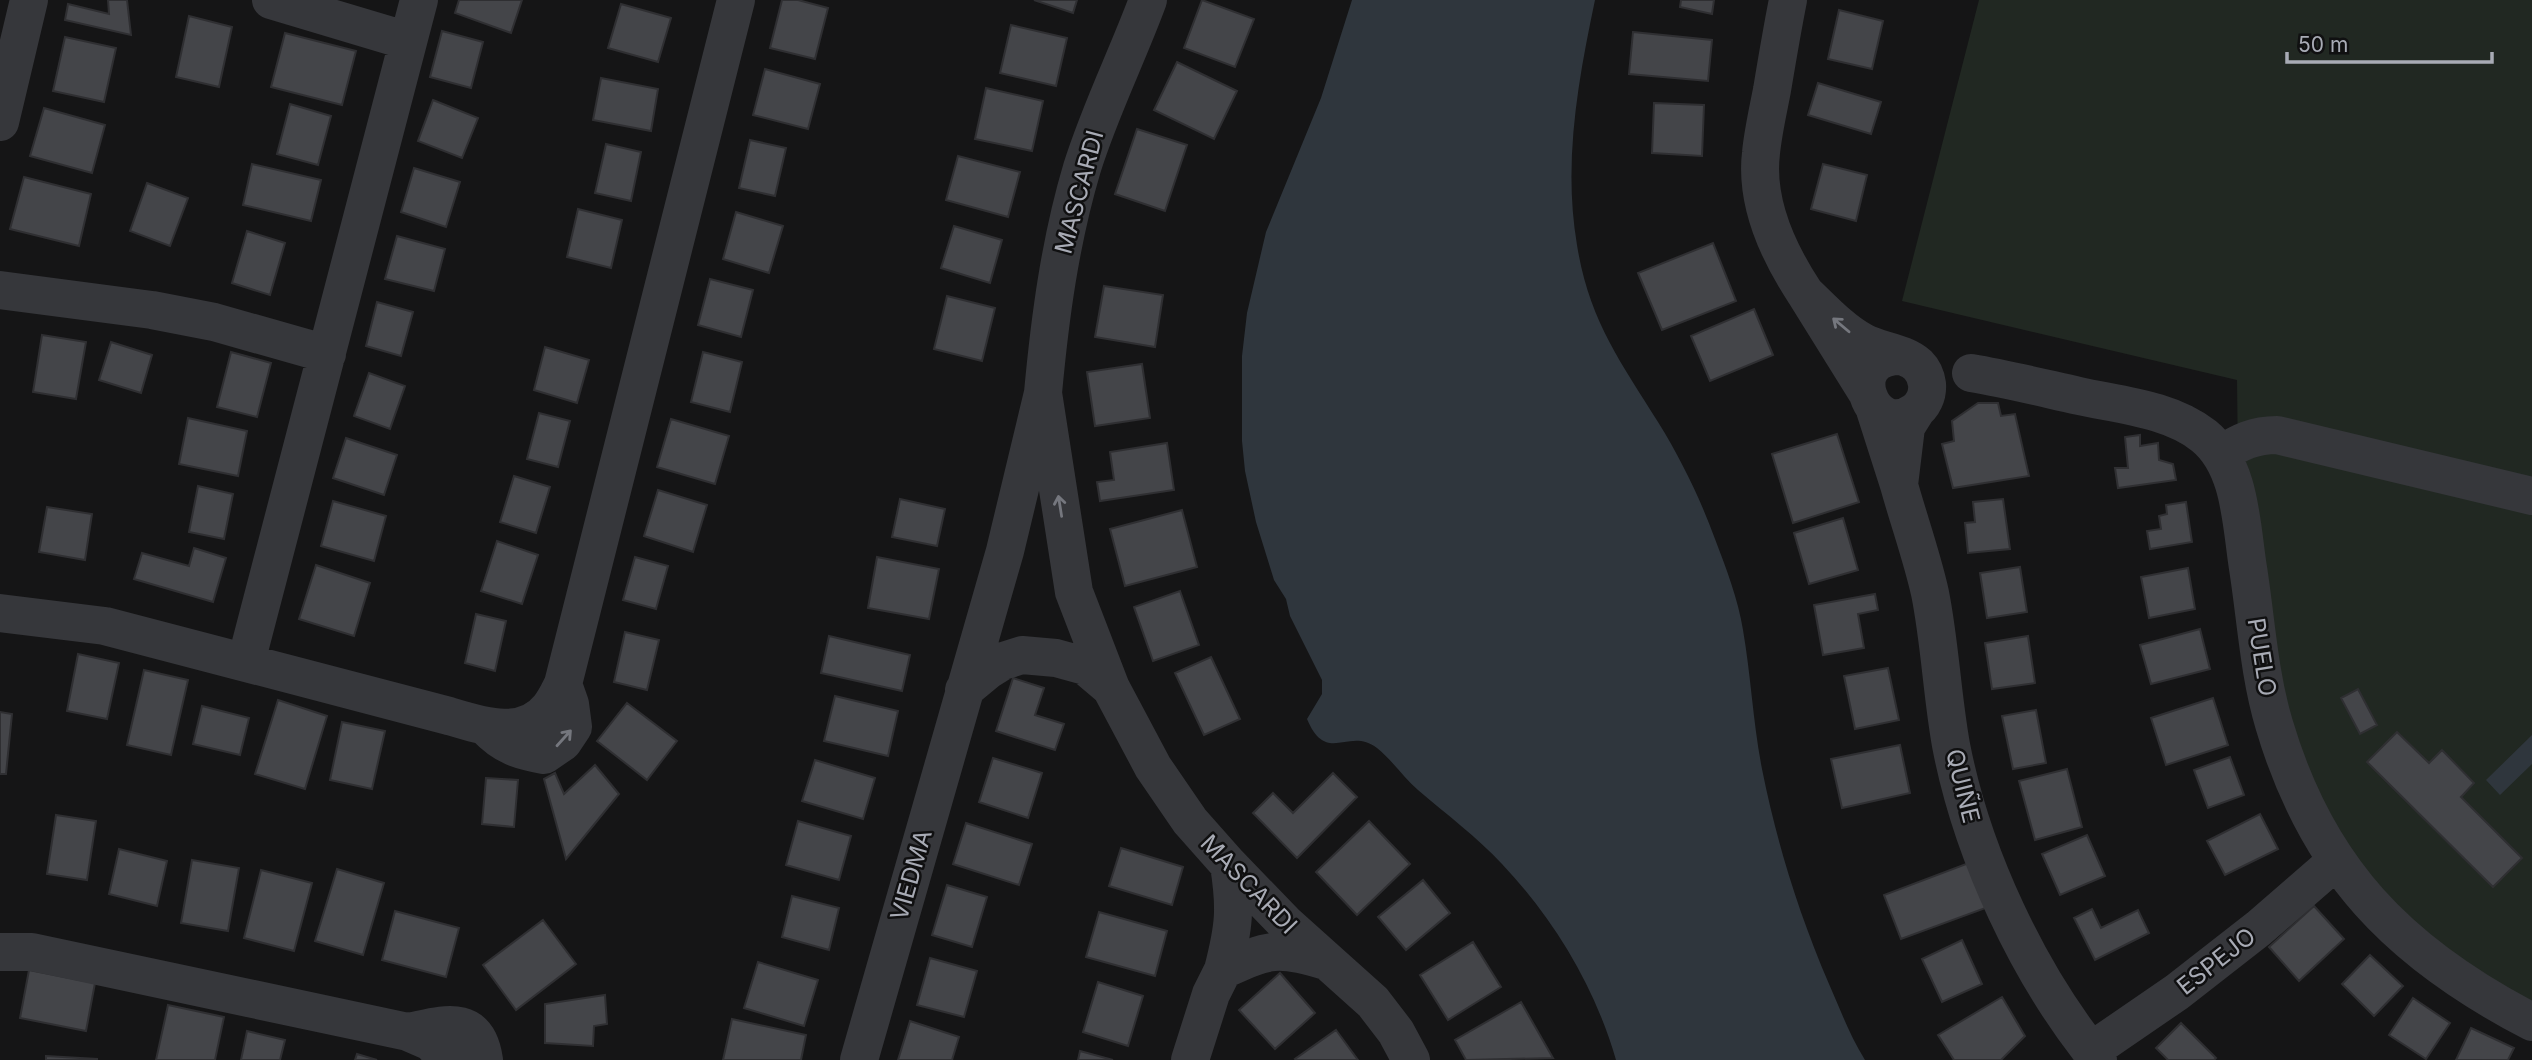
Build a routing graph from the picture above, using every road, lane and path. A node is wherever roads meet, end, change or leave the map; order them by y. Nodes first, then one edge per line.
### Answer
1 (29, 0) edge
2 (271, 0) edge
3 (419, 0) edge
4 (736, 0) edge
5 (1148, 0) edge
6 (1788, 0) edge
7 (408, 41) junction
8 (0, 122) edge
9 (0, 290) edge
10 (1805, 293) junction
11 (327, 354) junction
12 (1908, 360) junction
13 (1971, 373) junction
14 (1043, 393) junction
15 (1871, 400) junction
16 (1919, 407) junction
17 (2221, 454) junction
18 (1899, 485) junction
19 (2532, 496) edge
20 (1005, 551) junction
21 (1068, 558) junction
22 (0, 613) edge
23 (987, 614) junction
24 (1084, 620) junction
25 (1039, 656) junction
26 (246, 662) junction
27 (1111, 688) junction
28 (964, 690) junction
29 (2335, 862) junction
30 (1229, 865) junction
31 (0, 952) edge
32 (1329, 962) junction
33 (1223, 970) junction
34 (2532, 1021) edge
35 (408, 1032) junction
36 (2094, 1056) edge
37 (447, 1060) edge
38 (484, 1060) edge
39 (859, 1060) edge
40 (1190, 1060) edge
41 (1411, 1060) edge

1 - 8 street
2 - 7 street
3 - 7 street
4 - 26 street
5 - 14 street, MASCARDI
6 - 10 street, QUIÑE
7 - 11 street
9 - 11 street
12 -> 10 street, PUELO
10 - 15 street, QUIÑE
11 - 26 street
12 - 13 street, PUELO
12 - 15 street
12 - 16 street
13 - 16 street
13 - 17 street, PUELO
14 - 20 street
21 -> 14 street
15 - 16 street
15 - 18 street, QUIÑE
16 - 18 street
17 - 19 street
17 - 29 street, PUELO
18 - 36 street, QUIÑE
20 - 21 street
20 - 23 street
21 - 24 street
22 - 26 street
23 - 25 street
23 - 28 street, VIEDMA
24 - 25 street
24 - 27 street, MASCARDI
25 - 27 street
25 - 28 street
27 - 30 street, MASCARDI
28 - 39 street, VIEDMA
29 - 34 street, PUELO
29 - 36 street, ESPEJO
30 - 32 street, MASCARDI
30 - 33 street
31 - 35 street
32 - 33 street
32 - 41 street, MASCARDI
33 - 40 street
35 - 37 street
35 - 38 street

